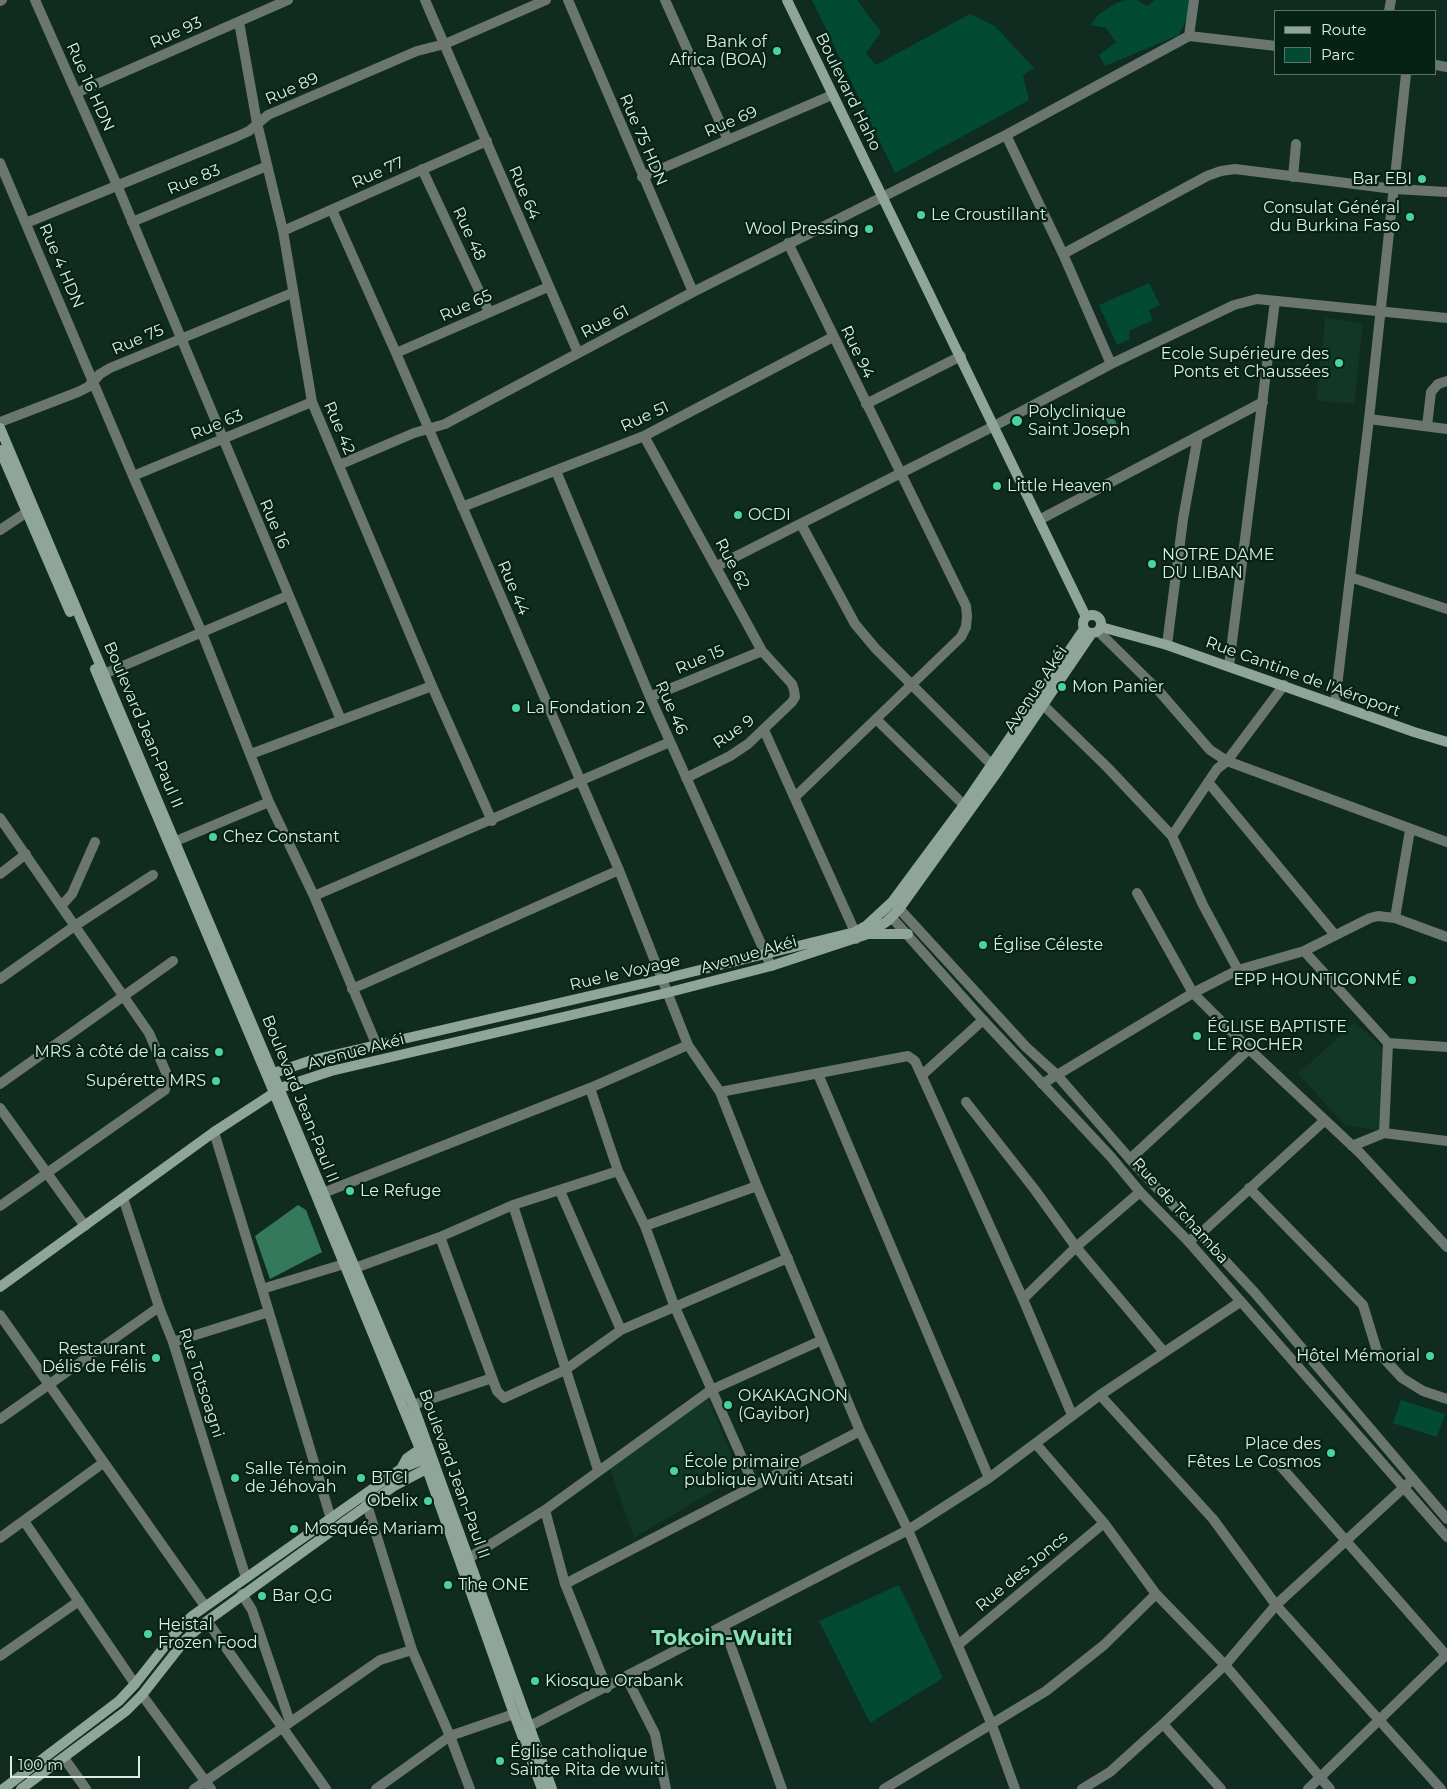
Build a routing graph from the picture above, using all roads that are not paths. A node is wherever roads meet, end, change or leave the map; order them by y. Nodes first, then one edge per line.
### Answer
1 (35, 0) edge
2 (288, 0) edge
3 (425, 0) edge
4 (546, 0) edge
5 (568, 0) edge
6 (665, 0) edge
7 (787, 0) edge
8 (1194, 0) edge
9 (239, 22) junction
10 (1189, 36) junction
11 (445, 44) junction
12 (1274, 46) edge
13 (1406, 75) edge
14 (76, 93) junction
15 (832, 95) junction
16 (257, 123) junction
17 (1006, 135) junction
18 (728, 140) junction
19 (486, 141) junction
20 (1296, 144) dead end
21 (0, 163) edge
22 (267, 166) junction
23 (422, 169) junction
24 (642, 177) junction
25 (1293, 177) junction
26 (117, 185) junction
27 (1394, 189) junction
28 (1447, 192) edge
29 (883, 198) junction
30 (332, 210) junction
31 (132, 222) junction
32 (26, 223) junction
33 (283, 231) junction
34 (788, 244) junction
35 (1063, 254) junction
36 (548, 287) junction
37 (693, 292) junction
38 (292, 294) junction
39 (1275, 301) junction
40 (489, 312) junction
41 (1380, 312) junction
42 (1447, 318) edge
43 (833, 337) junction
44 (181, 338) junction
45 (396, 353) junction
46 (578, 353) junction
47 (961, 356) junction
48 (1111, 364) junction
49 (94, 381) junction
50 (1447, 381) edge
51 (312, 402) junction
52 (1263, 402) junction
53 (866, 404) junction
54 (1369, 419) junction
55 (0, 422) edge
56 (994, 426) junction
57 (1427, 426) junction
58 (0, 428) edge
59 (1447, 429) edge
60 (428, 430) junction
61 (644, 436) junction
62 (1198, 436) junction
63 (222, 439) junction
64 (0, 450) edge
65 (339, 465) junction
66 (556, 471) junction
67 (900, 474) junction
68 (132, 476) junction
69 (462, 507) junction
70 (27, 512) junction
71 (1039, 520) junction
72 (801, 524) junction
73 (0, 530) edge
74 (717, 566) junction
75 (1350, 577) junction
76 (287, 596) junction
77 (1447, 609) edge
78 (1086, 617) junction
79 (1094, 630) junction
80 (202, 633) junction
81 (1167, 645) junction
82 (762, 651) junction
83 (1228, 666) junction
84 (104, 674) junction
85 (1284, 685) junction
86 (432, 686) junction
87 (913, 686) junction
88 (650, 697) junction
89 (792, 702) joint
90 (1040, 702) junction
91 (1334, 703) junction
92 (341, 720) junction
93 (877, 720) junction
94 (764, 730) junction
95 (670, 742) junction
96 (1447, 742) edge
97 (251, 754) junction
98 (1227, 761) junction
99 (995, 768) junction
100 (686, 778) junction
101 (580, 780) junction
102 (1208, 782) junction
103 (796, 796) junction
104 (269, 802) junction
105 (964, 805) junction
106 (0, 818) edge
107 (492, 821) junction
108 (1410, 830) junction
109 (1172, 836) junction
110 (176, 841) junction
111 (96, 842) dead end
112 (1447, 842) edge
113 (26, 854) junction
114 (619, 870) junction
115 (0, 874) edge
116 (153, 875) dead end
117 (1138, 893) dead end
118 (314, 896) junction
119 (62, 905) junction
120 (896, 905) junction
121 (889, 914) junction
122 (1395, 918) junction
123 (76, 925) junction
124 (868, 934) junction
125 (908, 934) junction
126 (855, 935) junction
127 (1335, 935) junction
128 (1447, 937) edge
129 (1304, 952) junction
130 (766, 954) junction
131 (174, 962) dead end
132 (771, 966) junction
133 (1238, 970) junction
134 (0, 979) edge
135 (663, 979) junction
136 (352, 989) junction
137 (666, 993) junction
138 (1193, 993) junction
139 (123, 995) junction
140 (982, 1020) junction
141 (1388, 1043) junction
142 (688, 1045) junction
143 (378, 1046) junction
144 (1447, 1047) edge
145 (1249, 1049) junction
146 (818, 1074) junction
147 (922, 1075) junction
148 (1057, 1075) junction
149 (0, 1084) edge
150 (1042, 1084) junction
151 (274, 1087) junction
152 (590, 1088) junction
153 (720, 1092) junction
154 (966, 1102) dead end
155 (0, 1108) edge
156 (1325, 1120) junction
157 (214, 1132) junction
158 (1384, 1133) junction
159 (1447, 1141) edge
160 (1352, 1146) junction
161 (1130, 1159) junction
162 (618, 1171) junction
163 (46, 1173) junction
164 (757, 1186) junction
165 (1249, 1188) junction
166 (560, 1191) junction
167 (1140, 1192) junction
168 (323, 1194) junction
169 (123, 1198) junction
170 (512, 1205) junction
171 (0, 1206) edge
172 (85, 1226) junction
173 (645, 1226) junction
174 (1200, 1234) junction
175 (440, 1237) junction
176 (1188, 1241) junction
177 (1076, 1247) junction
178 (1447, 1247) edge
179 (788, 1258) junction
180 (344, 1264) junction
181 (355, 1268) junction
182 (0, 1287) edge
183 (262, 1290) junction
184 (1023, 1299) junction
185 (1240, 1302) junction
186 (674, 1305) junction
187 (159, 1307) junction
188 (269, 1312) junction
189 (0, 1315) edge
190 (621, 1330) junction
191 (822, 1340) junction
192 (173, 1342) junction
193 (1164, 1352) junction
194 (565, 1370) junction
195 (492, 1378) junction
196 (48, 1385) junction
197 (711, 1390) junction
198 (1100, 1395) junction
199 (1447, 1399) edge
200 (413, 1405) junction
201 (1072, 1415) junction
202 (0, 1419) edge
203 (860, 1431) junction
204 (1036, 1444) junction
205 (427, 1457) junction
206 (1277, 1462) dead end
207 (103, 1463) junction
208 (598, 1470) junction
209 (989, 1478) junction
210 (405, 1479) junction
211 (431, 1479) junction
212 (1413, 1479) junction
213 (754, 1485) junction
214 (1404, 1487) junction
215 (364, 1495) junction
216 (368, 1505) junction
217 (545, 1510) junction
218 (1447, 1518) edge
219 (331, 1519) junction
220 (24, 1520) junction
221 (1104, 1523) junction
222 (908, 1530) junction
223 (1447, 1537) edge
224 (0, 1538) edge
225 (1345, 1541) junction
226 (469, 1558) junction
227 (246, 1578) junction
228 (566, 1584) junction
229 (242, 1594) junction
230 (1156, 1594) junction
231 (79, 1601) junction
232 (1276, 1605) junction
233 (205, 1606) junction
234 (207, 1621) junction
235 (724, 1627) junction
236 (958, 1645) junction
237 (412, 1650) junction
238 (0, 1656) edge
239 (1446, 1656) edge
240 (1225, 1665) junction
241 (626, 1677) junction
242 (136, 1684) junction
243 (607, 1688) junction
244 (142, 1695) junction
245 (514, 1714) junction
246 (1380, 1720) junction
247 (286, 1724) junction
248 (1163, 1724) junction
249 (992, 1725) junction
250 (528, 1727) junction
251 (450, 1736) junction
252 (64, 1758) junction
253 (1320, 1777) junction
254 (208, 1785) edge
255 (3, 1789) edge
256 (22, 1789) edge
257 (86, 1789) edge
258 (194, 1789) edge
259 (326, 1789) edge
260 (376, 1789) edge
261 (470, 1789) edge
262 (542, 1789) edge
263 (552, 1789) edge
264 (666, 1789) edge
265 (782, 1789) edge
266 (884, 1789) edge
267 (1015, 1789) edge
268 (1082, 1789) edge
269 (1221, 1789) edge
270 (1308, 1789) edge
271 (1330, 1789) edge
272 (1441, 1789) edge

1 - 14 street, Rue 16 HDN
2 - 9 street, Rue 93
3 - 11 street, Rue 64
4 - 11 street, Rue 89
5 - 24 street, Rue 75 HDN
6 - 18 street
7 - 15 main road, Boulevard Haho
8 - 10 street
9 - 14 street, Rue 93
9 - 16 street, Rue 42
10 - 12 street
10 - 17 street, Rue 61
11 - 16 street, Rue 89
11 - 19 street, Rue 64
13 - 27 street
14 - 26 street, Rue 16 HDN
15 - 18 street, Rue 69
15 - 29 main road, Boulevard Haho
16 - 22 street, Rue 42
16 - 26 street, Rue 89
17 - 29 street, Rue 61
17 - 35 street
18 - 24 street, Rue 69
19 - 23 street, Rue 77
19 - 36 street, Rue 64
20 - 25 street
21 - 32 street, Rue 4 HDN
22 - 31 street, Rue 83
22 - 33 street, Rue 42
23 - 30 street, Rue 77
23 - 40 street, Rue 48
24 - 37 street, Rue 75 HDN
25 - 27 street
25 - 35 street
26 - 31 street, Rue 16 HDN
26 - 32 street, Rue 89
27 - 28 street
27 - 41 street
29 - 34 street, Rue 61
29 - 47 main road, Boulevard Haho
30 - 33 street, Rue 77
30 - 45 street, Rue 44
31 - 44 street, Rue 16
32 - 49 street, Rue 4 HDN
33 - 38 street, Rue 42
34 - 37 street, Rue 61
34 - 43 street, Rue 94
35 - 48 street
36 - 40 street, Rue 65
36 - 46 street, Rue 64
37 - 46 street, Rue 61
38 - 44 street, Rue 75
38 - 51 street, Rue 42
39 - 41 street
39 - 48 street
39 - 52 street
40 - 45 street, Rue 65
41 - 42 street
41 - 54 street
43 - 53 street, Rue 94
43 - 61 street, Rue 51
44 - 49 street, Rue 75
44 - 63 street, Rue 16
45 - 60 street, Rue 44
46 - 60 street, Rue 61
47 - 53 street
47 - 56 main road, Boulevard Haho
48 - 56 street
49 - 55 street, Rue 75
49 - 68 street, Rue 4 HDN
50 - 57 street
51 - 63 street, Rue 63
51 - 65 street, Rue 42
52 - 62 street
52 - 83 street
53 - 67 street, Rue 94
54 - 57 street
54 - 75 street
56 - 67 street
56 - 71 main road, Boulevard Haho
57 - 59 street
58 - 84 main road, Boulevard Jean-Paul II
60 - 65 street, Rue 61
60 - 69 street, Rue 44
61 - 66 street, Rue 51
61 - 74 street, Rue 62
62 - 71 street
62 - 81 street
63 - 68 street, Rue 63
63 - 76 street, Rue 16
64 - 70 main road, Boulevard Jean-Paul II
65 - 86 street, Rue 42
66 - 69 street, Rue 51
66 - 88 street, Rue 46
67 - 72 street
67 - 87 street, Rue 94
68 - 80 street, Rue 4 HDN
69 - 101 street, Rue 44
70 - 73 street
70 - 151 main road, Boulevard Jean-Paul II
71 - 78 main road, Boulevard Haho
72 - 74 street
72 - 87 street
74 - 82 street, Rue 62
75 - 77 street
75 - 91 street
76 - 80 street
76 - 92 street, Rue 16
78 - 79 main road
78 - 79 main road, Rue Cantine de l'Aéroport
79 - 81 main road, Rue Cantine de l'Aéroport
79 - 90 main road, Rue le Voyage
79 - 98 street
80 - 84 street
80 - 97 street, Rue 4 HDN
81 - 83 main road, Rue Cantine de l'Aéroport
82 - 88 street, Rue 15
82 - 89 street, Rue 62
83 - 85 main road, Rue Cantine de l'Aéroport
84 - 110 main road, Boulevard Jean-Paul II
85 - 91 main road, Rue Cantine de l'Aéroport
85 - 98 street
86 - 92 street
86 - 107 street, Rue 42
87 - 93 street, Rue 94
87 - 99 street
88 - 95 street, Rue 46
89 - 94 street, Rue 9
90 - 99 main road, Rue le Voyage
90 - 109 street
91 - 96 main road, Rue Cantine de l'Aéroport
92 - 97 street
93 - 103 street, Rue 94
93 - 105 street
94 - 100 street, Rue 9
94 - 103 street
95 - 100 street, Rue 46
95 - 101 street
97 - 104 street, Rue 4 HDN
98 - 102 street
98 - 108 street
99 - 105 main road, Rue le Voyage
99 - 120 main road
100 - 130 street, Rue 46
101 - 107 street
101 - 114 street, Rue 44
102 - 109 street
102 - 127 street
103 - 126 street
104 - 110 street
104 - 118 street, Rue 4 HDN
105 - 120 main road, Rue le Voyage
106 - 113 street
107 - 118 street
108 - 112 street
108 - 122 street
109 - 133 street
110 - 151 main road, Boulevard Jean-Paul II
111 - 119 street
113 - 115 street
113 - 119 street
114 - 135 street, Rue 44
114 - 136 street
116 - 123 street
117 - 138 street
118 - 136 street, Rue 4 HDN
119 - 123 street
120 - 121 main road, Rue le Voyage
120 - 148 street, Rue de Tchamba
121 - 124 main road, Avenue Akéi
121 - 125 street, Rue de Tchamba
121 - 126 main road, Rue le Voyage
122 - 127 street
122 - 128 street
123 - 134 street
123 - 139 street
124 - 125 main road
124 - 126 main road, Avenue Akéi
125 - 140 street, Rue de Tchamba
126 - 130 main road, Rue le Voyage
126 - 132 main road, Avenue Akéi
127 - 129 street
129 - 133 street
129 - 141 street
130 - 132 street, Rue 46
130 - 135 main road, Rue le Voyage
131 - 139 street
132 - 137 main road, Avenue Akéi
133 - 138 street
135 - 137 street, Rue 44
135 - 143 main road, Rue le Voyage
136 - 143 street, Rue 4 HDN
137 - 142 street, Rue 44
137 - 151 main road, Avenue Akéi
138 - 145 street
138 - 148 street
139 - 149 street
139 - 163 street
140 - 147 street
140 - 150 street, Rue de Tchamba
141 - 144 street
141 - 158 street
142 - 152 street
142 - 153 street, Rue 44
143 - 151 main road, Rue le Voyage
145 - 156 street
145 - 161 street
146 - 147 street
146 - 153 street
146 - 209 street
147 - 184 street
148 - 150 street
148 - 161 street, Rue de Tchamba
150 - 167 street, Rue de Tchamba
151 - 157 main road, Avenue Akéi
151 - 168 main road, Boulevard Jean-Paul II
151 - 180 main road, Boulevard Jean-Paul II
152 - 162 street
152 - 168 street
153 - 164 street, Rue 44
154 - 177 street
155 - 163 street
156 - 160 street
156 - 165 street
157 - 169 main road, Avenue Akéi
157 - 183 street
158 - 159 street
158 - 160 street
160 - 178 street
161 - 174 street, Rue de Tchamba
162 - 166 street
162 - 173 street
163 - 171 street
163 - 172 street
164 - 173 street
164 - 179 street, Rue 44
165 - 174 street
165 - 199 street
166 - 170 street
166 - 190 street
167 - 176 street, Rue de Tchamba
167 - 177 street
168 - 181 main road, Boulevard Jean-Paul II
169 - 172 main road, Avenue Akéi
169 - 187 street, Rue Totsoagni
170 - 175 street
170 - 194 street
172 - 182 main road, Avenue Akéi
173 - 186 street
174 - 176 street
174 - 212 street, Rue de Tchamba
175 - 181 street
175 - 195 street
176 - 185 street, Rue de Tchamba
177 - 184 street
177 - 193 street
179 - 186 street
179 - 191 street, Rue 44
180 - 183 street
180 - 205 main road, Boulevard Jean-Paul II
181 - 200 main road, Boulevard Jean-Paul II
183 - 188 street
184 - 201 street
185 - 193 street
185 - 214 street, Rue de Tchamba
186 - 190 street
186 - 197 street
187 - 192 street, Rue Totsoagni
187 - 196 street
188 - 192 street
188 - 219 street
189 - 196 street
190 - 194 street
191 - 197 street
191 - 203 street, Rue 44
192 - 227 street, Rue Totsoagni
193 - 198 street
194 - 195 street
194 - 208 street
195 - 200 street
196 - 202 street
196 - 207 street
197 - 208 street
197 - 213 street
198 - 201 street
198 - 232 street
200 - 205 main road, Boulevard Jean-Paul II
201 - 204 street
203 - 213 street
203 - 222 street, Rue 44
204 - 209 street
204 - 221 street
205 - 210 main road
205 - 211 main road, Boulevard Jean-Paul II
205 - 215 main road
205 - 226 main road, Boulevard Jean-Paul II
206 - 225 street
207 - 220 street
207 - 233 street
208 - 217 street
209 - 222 street
210 - 211 main road
210 - 216 main road
211 - 245 main road, Boulevard Jean-Paul II
212 - 214 street
212 - 218 street, Rue de Tchamba
213 - 228 street
214 - 223 street, Rue de Tchamba
214 - 225 street
215 - 216 street
215 - 219 main road
216 - 229 main road
216 - 237 street
217 - 226 street
217 - 228 street
219 - 227 main road
220 - 224 street
220 - 231 street
221 - 230 street
221 - 236 street, Rue des Joncs
222 - 235 street
222 - 236 street, Rue 44
225 - 232 street
225 - 239 street
226 - 250 main road, Boulevard Jean-Paul II
227 - 233 main road
228 - 243 street
229 - 234 main road
229 - 247 street
230 - 240 street
230 - 249 street
231 - 238 street
231 - 242 street
232 - 240 street
232 - 246 street
233 - 242 main road
234 - 244 main road
234 - 247 street
235 - 241 street
235 - 265 street
236 - 249 street, Rue 44
237 - 247 street
237 - 251 street
239 - 246 street
240 - 248 street
240 - 253 street
241 - 243 street
241 - 264 street
242 - 255 main road
243 - 250 street
244 - 252 main road
244 - 254 street
245 - 251 street
245 - 262 main road, Boulevard Jean-Paul II
246 - 253 street
246 - 272 street
247 - 254 street
247 - 259 street
248 - 268 street
248 - 269 street
249 - 266 street
249 - 267 street, Rue 44
250 - 263 main road, Boulevard Jean-Paul II
251 - 260 street
251 - 261 street
252 - 256 main road
252 - 257 street
253 - 270 street
253 - 271 street
254 - 258 street

